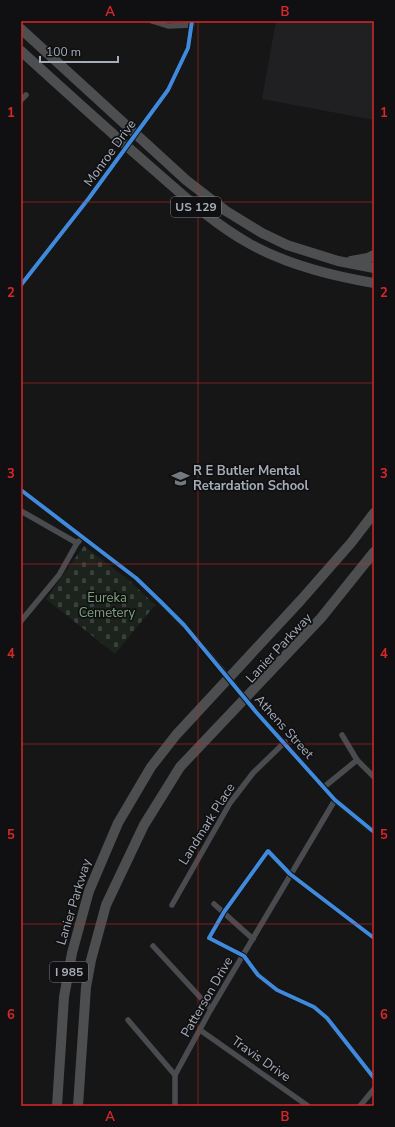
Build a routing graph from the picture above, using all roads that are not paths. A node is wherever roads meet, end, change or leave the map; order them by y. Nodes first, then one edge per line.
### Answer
1 (152, 21) edge
2 (192, 23) edge
3 (21, 29) edge
4 (21, 51) edge
5 (26, 95) dead end
6 (21, 100) edge
7 (136, 134) junction
8 (127, 147) junction
9 (374, 255) edge
10 (338, 261) junction
11 (374, 268) edge
12 (374, 283) edge
13 (21, 285) edge
14 (21, 490) edge
15 (21, 511) edge
16 (374, 513) edge
17 (83, 537) junction
18 (77, 543) junction
19 (374, 552) edge
20 (21, 621) edge
21 (342, 735) dead end
22 (285, 742) junction
23 (357, 760) junction
24 (374, 777) edge
25 (324, 787) junction
26 (335, 800) junction
27 (374, 832) edge
28 (290, 874) junction
29 (214, 904) dead end
30 (172, 905) dead end
31 (224, 912) junction
32 (374, 938) edge
33 (253, 939) junction
34 (153, 946) dead end
35 (244, 956) junction
36 (211, 1009) junction
37 (128, 1020) dead end
38 (200, 1030) junction
39 (175, 1075) junction
40 (374, 1078) edge
41 (374, 1088) edge
42 (57, 1106) edge
43 (78, 1106) edge
44 (175, 1106) edge
45 (308, 1106) edge
46 (360, 1106) edge

1 - 2 street
2 - 7 street, Monroe Drive
3 - 7 highway, US 129
4 - 8 highway, US 129
5 - 6 street
7 - 8 street, Monroe Drive
7 - 10 highway, US 129
8 - 12 highway, US 129
8 - 13 street, Monroe Drive
9 - 10 highway
10 - 11 highway, US 129
14 - 17 street, Athens Street
15 - 18 street
16 - 42 highway, Lanier Parkway / I 985
17 - 18 street
17 - 22 street, Athens Street, bridge
18 - 20 street
19 - 43 highway, Lanier Parkway / I 985
21 - 23 street
22 - 25 street, Athens Street
22 - 30 street, Landmark Place
23 - 24 street
23 - 25 street
25 - 26 street, Athens Street
26 - 27 street, Athens Street
26 - 28 street, Patterson Drive
28 - 31 street
28 - 32 street
28 - 33 street, Patterson Drive
29 - 31 street
31 - 33 street
31 - 35 street
33 - 35 street, Patterson Drive
34 - 36 street
35 - 36 street, Patterson Drive
35 - 40 street
36 - 38 street, Patterson Drive
37 - 39 street
38 - 39 street, Patterson Drive
38 - 45 street, Travis Drive
39 - 44 street, Patterson Drive
41 - 46 street

